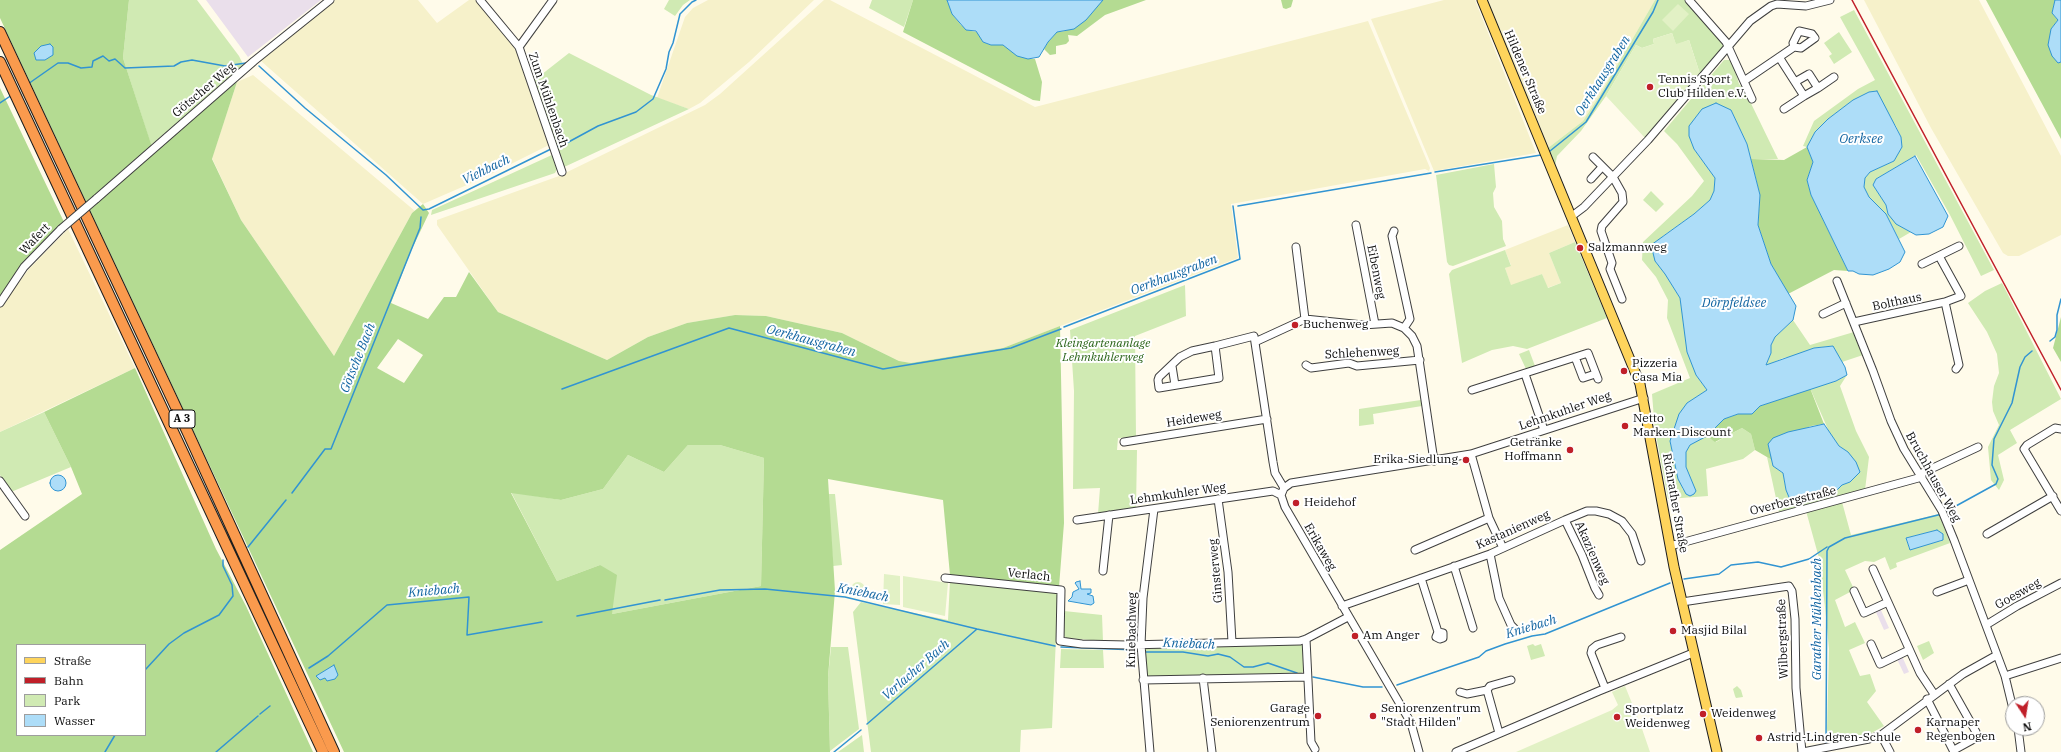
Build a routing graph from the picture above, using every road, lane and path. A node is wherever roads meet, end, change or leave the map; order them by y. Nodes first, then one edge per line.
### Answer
1 (330, 0) edge
2 (480, 0) edge
3 (553, 0) edge
4 (1482, 0) edge
5 (1689, 0) edge
6 (1830, 0) edge
7 (0, 32) edge
8 (1728, 46) junction
9 (519, 47) junction
10 (1794, 47) dead end
11 (1779, 57) junction
12 (0, 62) edge
13 (1834, 77) dead end
14 (1744, 81) junction
15 (1795, 82) junction
16 (1818, 88) junction
17 (1804, 96) junction
18 (1752, 99) dead end
19 (1784, 109) dead end
20 (1546, 153) joint
21 (1593, 157) dead end
22 (1602, 166) junction
23 (562, 172) dead end
24 (1613, 177) junction
25 (1590, 180) dead end
26 (96, 199) joint
27 (1572, 216) junction
28 (1356, 225) dead end
29 (1394, 231) dead end
30 (1959, 246) dead end
31 (1296, 247) dead end
32 (1939, 256) junction
33 (1922, 264) dead end
34 (1836, 281) dead end
35 (1622, 299) dead end
36 (1945, 302) junction
37 (0, 303) edge
38 (1846, 303) junction
39 (1823, 314) dead end
40 (1306, 319) junction
41 (1854, 322) junction
42 (1375, 324) junction
43 (1404, 328) junction
44 (1255, 339) junction
45 (1215, 346) junction
46 (1575, 357) junction
47 (1420, 360) junction
48 (1306, 365) dead end
49 (1172, 366) junction
50 (1956, 369) dead end
51 (1525, 374) junction
52 (1176, 385) junction
53 (1472, 390) dead end
54 (1644, 398) junction
55 (1267, 418) junction
56 (2061, 429) edge
57 (1544, 430) junction
58 (1124, 442) dead end
59 (1978, 447) dead end
60 (1471, 454) junction
61 (1434, 461) junction
62 (1921, 475) junction
63 (0, 481) edge
64 (1283, 491) junction
65 (2053, 496) junction
66 (1218, 499) junction
67 (1154, 508) junction
68 (2061, 511) edge
69 (1109, 515) junction
70 (25, 516) dead end
71 (1489, 518) junction
72 (1077, 520) dead end
73 (1564, 520) junction
74 (1987, 534) dead end
75 (1670, 546) junction
76 (1503, 548) junction
77 (1415, 550) dead end
78 (1490, 554) junction
79 (1641, 561) dead end
80 (1454, 566) junction
81 (1873, 569) dead end
82 (1104, 571) dead end
83 (945, 578) dead end
84 (1421, 578) junction
85 (1969, 580) junction
86 (2061, 583) edge
87 (1854, 592) dead end
88 (1937, 592) dead end
89 (1599, 595) dead end
90 (1682, 602) junction
91 (1888, 602) junction
92 (1342, 606) junction
93 (1348, 617) junction
94 (1986, 625) junction
95 (1473, 628) dead end
96 (1516, 630) dead end
97 (1438, 632) dead end
98 (1621, 637) dead end
99 (1306, 639) junction
100 (1232, 642) junction
101 (1871, 644) dead end
102 (1141, 645) junction
103 (1909, 650) junction
104 (1693, 653) junction
105 (1997, 655) junction
106 (2061, 658) edge
107 (2005, 676) junction
108 (1307, 677) junction
109 (1203, 678) junction
110 (1143, 680) junction
111 (1511, 680) dead end
112 (1949, 684) junction
113 (1605, 688) junction
114 (1487, 690) junction
115 (1460, 692) dead end
116 (1934, 694) junction
117 (2010, 696) edge
118 (1926, 699) junction
119 (1499, 733) junction
120 (1881, 735) junction
121 (2019, 736) edge
122 (1315, 749) dead end
123 (1954, 751) edge
124 (323, 752) edge
125 (334, 752) edge
126 (1150, 752) edge
127 (1212, 752) edge
128 (1419, 752) edge
129 (1456, 752) edge
130 (1717, 752) edge
131 (1803, 752) edge
132 (1890, 752) edge
133 (2021, 752) edge

1 - 26 street, Götscher Weg
2 - 9 street, Zum Mühlenbach
3 - 9 street
4 - 20 main road, Hildener Straße
5 - 8 street
6 - 8 street
7 - 125 highway, A 3
8 - 14 street
8 - 24 street
9 - 23 street, Zum Mühlenbach
10 - 11 street
11 - 14 street
11 - 15 street
12 - 124 highway, A 3
13 - 16 street
14 - 18 street
15 - 16 street
15 - 17 street
16 - 17 street
17 - 19 street
20 - 27 main road, Richrather Straße
21 - 22 street
22 - 24 street
22 - 25 street
24 - 27 street
24 - 35 street
26 - 37 street, Wafert, bridge
27 - 54 main road, Richrather Straße
28 - 42 street, Eibenweg
29 - 43 street
30 - 32 street
31 - 40 street
32 - 33 street
32 - 36 street, Bolthaus
34 - 38 street, Bruchhauser Weg
36 - 41 street, Bolthaus
36 - 50 street
38 - 39 street
38 - 41 street, Bruchhauser Weg
40 - 42 street
40 - 44 street
41 - 62 street, Bruchhauser Weg
42 - 43 street
43 - 47 street
44 - 45 street
44 - 55 street, Erikaweg
45 - 49 street
45 - 52 street
46 - 46 street
46 - 51 street
47 - 48 street, Schlehenweg
47 - 61 street
49 - 52 street
49 - 52 street
51 - 53 street
51 - 57 street
54 - 57 street, Lehmkuhler Weg
54 - 75 main road, Richrather Straße
55 - 58 street, Heideweg
55 - 64 street, Erikaweg
56 - 65 street
57 - 60 street, Lehmkuhler Weg
59 - 62 street, Overbergstraße
60 - 61 street, Lehmkuhler Weg
60 - 71 street
61 - 64 street, Lehmkuhler Weg
62 - 75 street, Overbergstraße
62 - 85 street, Bruchhauser Weg
63 - 70 street
64 - 66 street, Lehmkuhler Weg
64 - 92 street, Erikaweg
65 - 68 street
65 - 74 street
66 - 67 street, Lehmkuhler Weg
66 - 100 street, Ginsterweg
67 - 69 street, Lehmkuhler Weg
67 - 102 street, Kniebachweg
69 - 72 street, Lehmkuhler Weg
69 - 82 street
71 - 76 street
71 - 77 street
73 - 76 street, Kastanienweg
73 - 79 street, Kastanienweg
73 - 89 street, Akazienweg
75 - 90 main road, Richrather Straße
76 - 78 street, Kastanienweg
78 - 80 street, Kastanienweg
78 - 96 street
80 - 84 street, Kastanienweg
80 - 95 street
81 - 91 street
83 - 102 street, Verlach
84 - 92 street, Kastanienweg
84 - 97 street
85 - 88 street
85 - 94 street, Bruchhauser Weg
86 - 94 street, Goesweg
87 - 91 street
90 - 104 main road, Richrather Straße
90 - 131 street, Wilbergstraße
91 - 103 street
92 - 93 street, Erikaweg
93 - 99 street
93 - 128 street, Erikaweg
94 - 105 street, Bruchhauser Weg
98 - 113 street
99 - 100 street
99 - 108 street
100 - 102 street
101 - 103 street
102 - 110 street, Kniebachweg
103 - 116 street
104 - 113 street
104 - 130 main road, Richrather Straße
105 - 107 street, Bruchhauser Weg
105 - 112 street
106 - 107 street
107 - 117 street, Bruchhauser Weg
108 - 109 street
108 - 122 street
109 - 110 street
109 - 127 street
110 - 126 street, Kniebachweg
111 - 114 street
112 - 116 street
112 - 123 street
113 - 119 street
114 - 115 street
114 - 119 street
116 - 118 street
118 - 120 street
118 - 123 street
119 - 129 street
120 - 131 street
120 - 132 street
121 - 133 street

